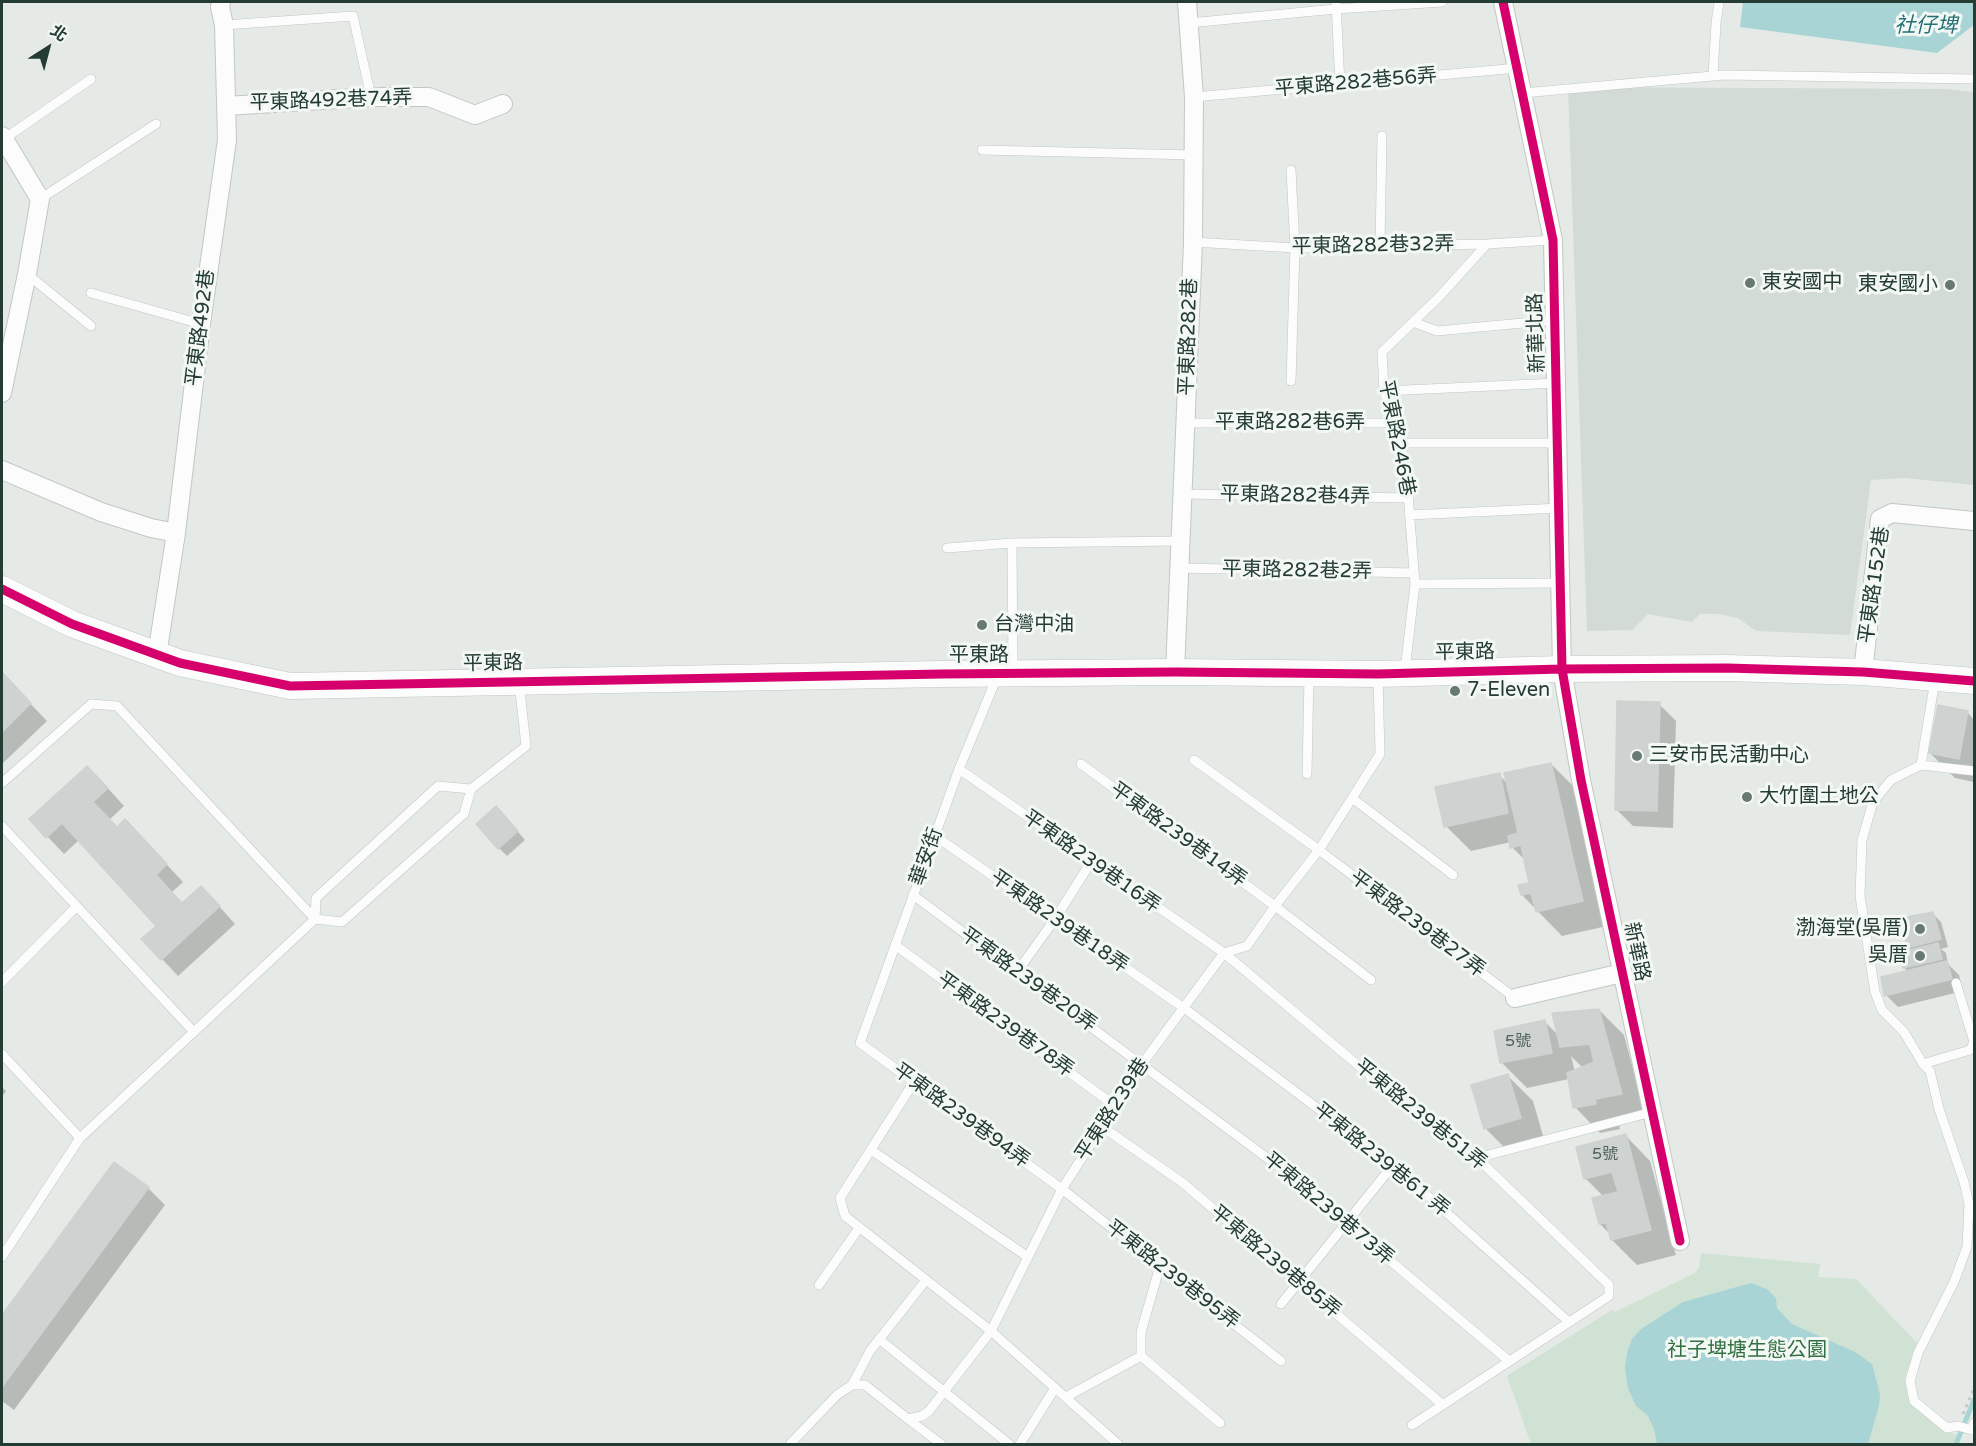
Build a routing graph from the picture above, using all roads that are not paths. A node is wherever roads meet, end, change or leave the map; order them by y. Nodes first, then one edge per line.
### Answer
1 (221, 2) edge
2 (1187, 2) edge
3 (1442, 2) edge
4 (1503, 2) edge
5 (1719, 2) edge
6 (1336, 5) edge
7 (1189, 23) junction
8 (224, 25) junction
9 (1518, 68) junction
10 (1713, 76) junction
11 (91, 79) dead end
12 (1974, 79) edge
13 (1340, 85) junction
14 (1523, 93) junction
15 (371, 97) junction
16 (1194, 97) junction
17 (503, 104) dead end
18 (226, 106) junction
19 (156, 124) dead end
20 (1382, 136) dead end
21 (3, 137) edge
22 (982, 150) dead end
23 (1194, 155) junction
24 (1291, 170) dead end
25 (40, 199) junction
26 (1552, 240) junction
27 (1193, 242) junction
28 (1487, 244) junction
29 (1380, 246) junction
30 (1295, 248) junction
31 (27, 274) junction
32 (91, 293) dead end
33 (1555, 320) junction
34 (1413, 322) junction
35 (201, 324) junction
36 (91, 326) dead end
37 (1292, 381) dead end
38 (1557, 383) junction
39 (1384, 391) junction
40 (2, 393) edge
41 (1186, 423) junction
42 (1395, 423) junction
43 (1401, 443) junction
44 (1558, 443) junction
45 (2, 470) edge
46 (1182, 494) junction
47 (1408, 498) junction
48 (1560, 508) junction
49 (1409, 515) junction
50 (1974, 521) edge
51 (176, 532) junction
52 (1180, 541) junction
53 (1012, 543) junction
54 (947, 548) dead end
55 (1179, 568) junction
56 (1414, 579) junction
57 (1561, 583) junction
58 (2, 589) edge
59 (157, 655) junction
60 (1562, 669) junction
61 (1175, 672) junction
62 (1863, 672) junction
63 (1309, 673) junction
64 (1404, 673) junction
65 (1006, 674) junction
66 (1378, 674) junction
67 (1935, 678) junction
68 (1974, 681) edge
69 (519, 682) junction
70 (1194, 760) dead end
71 (1082, 764) dead end
72 (1921, 765) junction
73 (959, 769) junction
74 (1974, 771) edge
75 (1308, 774) dead end
76 (2, 783) edge
77 (471, 789) junction
78 (1352, 798) junction
79 (2, 826) edge
80 (935, 836) junction
81 (1319, 850) junction
82 (1091, 862) junction
83 (1453, 875) dead end
84 (913, 895) junction
85 (1275, 906) junction
86 (76, 907) junction
87 (315, 919) junction
88 (1055, 920) junction
89 (895, 945) junction
90 (1224, 953) junction
91 (1017, 972) junction
92 (1622, 973) junction
93 (1371, 980) dead end
94 (2, 982) edge
95 (1956, 983) dead end
96 (1515, 998) joint
97 (1184, 1008) junction
98 (194, 1032) junction
99 (860, 1042) joint
100 (2, 1054) edge
101 (1142, 1064) junction
102 (1923, 1064) junction
103 (914, 1082) junction
104 (1114, 1106) junction
105 (1652, 1112) junction
106 (1101, 1126) junction
107 (80, 1138) junction
108 (871, 1150) junction
109 (1477, 1158) junction
110 (1393, 1165) junction
111 (1062, 1189) junction
112 (1345, 1222) junction
113 (859, 1227) junction
114 (1680, 1241) dead end
115 (2, 1257) edge
116 (1028, 1257) junction
117 (1160, 1266) junction
118 (926, 1280) junction
119 (1298, 1282) junction
120 (819, 1285) dead end
121 (1281, 1304) dead end
122 (1569, 1322) junction
123 (991, 1331) junction
124 (879, 1339) junction
125 (1141, 1356) junction
126 (1509, 1360) junction
127 (1281, 1361) dead end
128 (852, 1384) junction
129 (1055, 1388) junction
130 (944, 1392) junction
131 (1066, 1397) junction
132 (1443, 1405) junction
133 (908, 1419) junction
134 (1220, 1423) dead end
135 (1412, 1425) dead end
136 (1971, 1426) edge
137 (790, 1444) edge
138 (941, 1444) edge
139 (1009, 1444) edge
140 (1020, 1444) edge
141 (1118, 1444) edge

1 - 8 street, 平東路492巷
2 - 7 street, 平東路282巷
3 - 6 lane
4 - 9 street, 新華北路
5 - 10 lane
6 - 7 lane
6 - 13 lane
7 - 16 street, 平東路282巷
8 - 15 lane
8 - 18 street, 平東路492巷
9 - 13 lane, 平東路282巷56弄
9 - 14 street, 新華北路
10 - 12 lane
10 - 14 lane
11 - 21 lane
13 - 16 lane, 平東路282巷56弄
14 - 26 street, 新華北路
15 - 17 street, 平東路492巷74弄
15 - 18 street, 平東路492巷74弄
16 - 23 street, 平東路282巷
18 - 35 street, 平東路492巷
19 - 25 lane
20 - 29 lane
21 - 25 street
22 - 23 lane
23 - 27 street, 平東路282巷
24 - 30 lane
25 - 31 street
26 - 28 lane, 平東路282巷32弄
26 - 33 street, 新華北路
27 - 30 lane, 平東路282巷32弄
27 - 41 street, 平東路282巷
28 - 29 lane, 平東路282巷32弄
28 - 34 lane, 平東路246巷
29 - 30 lane, 平東路282巷32弄
30 - 37 lane
31 - 36 lane
31 - 40 street
32 - 35 lane
33 - 34 lane
33 - 38 street, 新華北路
34 - 39 lane, 平東路246巷
35 - 51 street, 平東路492巷
38 - 39 lane
38 - 44 street, 新華北路
39 - 42 lane, 平東路246巷
41 - 42 lane, 平東路282巷6弄
41 - 46 street, 平東路282巷
42 - 43 lane, 平東路246巷
43 - 44 lane
43 - 47 lane, 平東路246巷
44 - 48 street, 新華北路
45 - 51 street
46 - 47 lane, 平東路282巷4弄
46 - 52 street, 平東路282巷
47 - 49 lane, 平東路246巷
48 - 49 lane
48 - 57 street, 新華北路
49 - 56 lane, 平東路246巷
50 - 62 street, 平東路152巷
51 - 59 street, 平東路492巷
52 - 53 lane
52 - 55 street, 平東路282巷
53 - 54 lane
53 - 65 lane
55 - 56 lane, 平東路282巷2弄
55 - 61 street, 平東路282巷
56 - 57 lane, 平東路282巷2弄
56 - 64 lane, 平東路246巷
57 - 60 street, 新華北路
58 - 59 street, 平東路
59 - 69 street, 平東路
60 - 62 street, 平東路
60 - 64 street, 平東路
60 - 92 street, 新華路
61 - 63 street, 平東路
61 - 65 street, 平東路
62 - 67 street, 平東路
63 - 66 street, 平東路
63 - 75 lane
64 - 66 street, 平東路
65 - 69 street, 平東路
65 - 73 lane, 華安街
66 - 78 lane
67 - 68 street, 平東路
67 - 72 lane
69 - 77 lane
70 - 81 lane, 平東路239巷27弄
71 - 85 lane, 平東路239巷14弄
72 - 74 lane
72 - 102 lane
73 - 80 lane, 華安街
73 - 82 lane, 平東路239巷16弄
76 - 87 lane
77 - 87 lane
77 - 87 lane
78 - 81 lane
78 - 83 lane
79 - 86 lane
80 - 84 lane, 華安街
80 - 88 lane, 平東路239巷18弄
81 - 85 lane
81 - 96 lane, 平東路239巷27弄
82 - 88 lane
82 - 90 lane, 平東路239巷16弄
84 - 89 lane, 華安街
84 - 91 lane, 平東路239巷20弄
85 - 90 lane
85 - 93 lane, 平東路239巷14弄
86 - 94 lane
86 - 98 lane
87 - 98 lane
88 - 91 lane
88 - 97 lane, 平東路239巷18弄
89 - 99 lane, 華安街
89 - 104 lane, 平東路239巷78弄
90 - 97 lane, 平東路239巷
90 - 109 lane, 平東路239巷51弄
91 - 101 lane, 平東路239巷20弄
92 - 96 street
92 - 105 street, 新華路
95 - 102 lane
97 - 101 lane, 平東路239巷
97 - 110 lane, 平東路239巷61 弄
98 - 107 lane
99 - 103 lane, 平東路239巷94弄
100 - 107 lane
101 - 104 lane, 平東路239巷
101 - 112 lane, 平東路239巷73弄
102 - 136 lane
103 - 108 lane
103 - 111 lane, 平東路239巷94弄
104 - 106 lane, 平東路239巷
105 - 109 lane
105 - 114 street, 新華路
106 - 111 lane, 平東路239巷
106 - 119 lane, 平東路239巷85弄
107 - 115 lane
108 - 113 lane
108 - 116 lane
109 - 122 lane, 平東路239巷51弄
110 - 112 lane
110 - 122 lane, 平東路239巷61 弄
111 - 116 lane, 平東路239巷
111 - 117 lane, 平東路239巷95弄
112 - 119 lane
112 - 126 lane, 平東路239巷73弄
113 - 118 lane
113 - 120 lane
116 - 123 lane, 平東路239巷
117 - 125 lane
117 - 127 lane, 平東路239巷95弄
118 - 123 lane
118 - 124 lane
119 - 121 lane
119 - 132 lane, 平東路239巷85弄
122 - 126 lane
123 - 129 lane
123 - 130 lane, 平東路239巷
124 - 128 lane
124 - 130 lane
125 - 131 lane
125 - 134 lane
126 - 132 lane
128 - 133 lane
128 - 137 lane
129 - 131 lane
129 - 140 lane
130 - 133 lane, 平東路239巷
130 - 139 lane
131 - 141 lane
132 - 135 lane
133 - 138 lane

